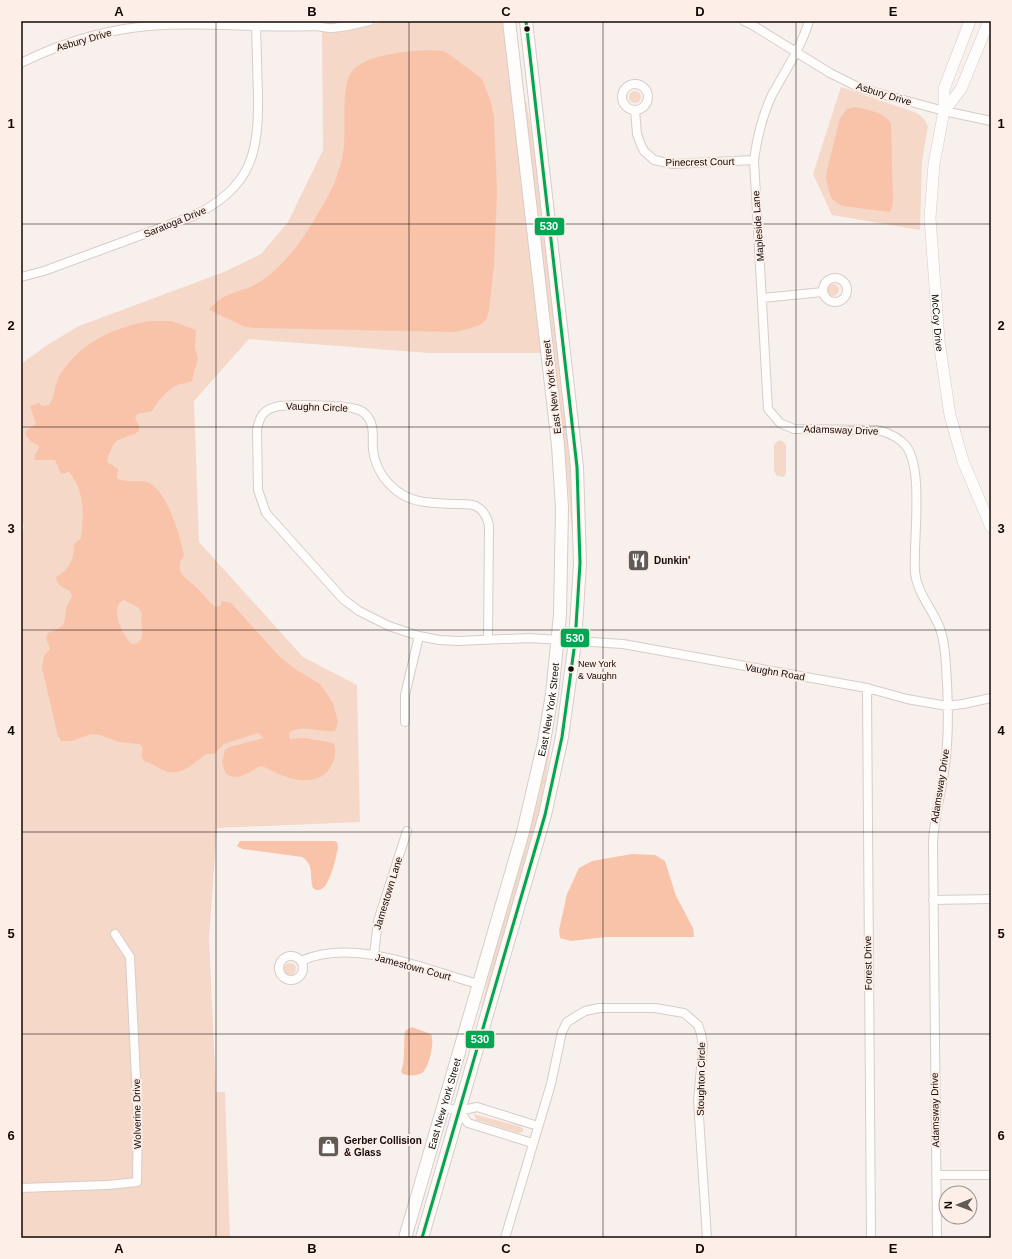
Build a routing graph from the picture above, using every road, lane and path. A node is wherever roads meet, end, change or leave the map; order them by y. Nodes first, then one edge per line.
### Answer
1 (330, 21) edge
2 (369, 21) edge
3 (509, 21) edge
4 (526, 21) edge
5 (744, 21) edge
6 (809, 21) edge
7 (970, 21) edge
8 (988, 21) edge
9 (148, 23) edge
10 (317, 26) junction
11 (256, 27) junction
12 (797, 52) junction
13 (21, 63) edge
14 (635, 110) dead end
15 (944, 111) junction
16 (991, 121) edge
17 (754, 160) junction
18 (21, 277) edge
19 (823, 292) dead end
20 (762, 298) junction
21 (768, 409) joint
22 (991, 527) edge
23 (419, 636) junction
24 (488, 639) junction
25 (558, 641) junction
26 (575, 642) junction
27 (866, 688) junction
28 (991, 698) edge
29 (947, 706) junction
30 (405, 722) dead end
31 (407, 831) dead end
32 (991, 899) edge
33 (933, 900) junction
34 (115, 934) dead end
35 (374, 955) junction
36 (301, 961) dead end
37 (478, 984) junction
38 (443, 1107) junction
39 (459, 1111) junction
40 (538, 1126) junction
41 (532, 1143) junction
42 (936, 1175) junction
43 (991, 1175) edge
44 (21, 1188) edge
45 (404, 1238) edge
46 (422, 1238) edge
47 (506, 1238) edge
48 (707, 1238) edge
49 (871, 1238) edge
50 (937, 1238) edge

1 - 10 street, Asbury Drive
2 - 10 street, Asbury Drive
3 - 25 main road, East New York Street
4 - 26 main road, East New York Street
5 - 12 street, Asbury Drive
6 - 12 street, Mapleside Lane
7 - 15 street, McCoy Drive
8 - 15 street, McCoy Drive
9 - 11 street, Asbury Drive
9 - 13 street, Asbury Drive
10 - 11 street, Asbury Drive
11 - 18 street, Saratoga Drive
12 - 15 street, Asbury Drive
12 - 17 street, Mapleside Lane
14 - 17 street, Pinecrest Court
15 - 16 street, Asbury Drive
15 - 22 street, McCoy Drive
17 - 20 street, Mapleside Lane
19 - 20 street
20 - 21 street, Mapleside Lane
21 - 29 street, Adamsway Drive
23 - 24 street, Vaughn Circle
23 - 24 street, Vaughn Circle
23 - 30 street
24 - 25 street, Vaughn Circle
25 - 26 street, Vaughn Road
25 - 37 main road, East New York Street
26 - 27 street, Vaughn Road
26 - 39 main road, East New York Street
27 - 29 street, Vaughn Road
27 - 49 street, Forest Drive
28 - 29 street, Vaughn Road
29 - 33 street, Adamsway Drive
31 - 35 street, Jamestown Lane
32 - 33 street
33 - 42 street, Adamsway Drive
34 - 44 street, Wolverine Drive
35 - 36 street, Jamestown Court
35 - 37 street, Jamestown Court
37 - 38 main road, East New York Street
38 - 39 street
38 - 45 main road, East New York Street
39 - 40 street
39 - 41 street
39 - 46 main road, East New York Street
40 - 41 street, Stoughton Circle
40 - 48 street, Stoughton Circle
41 - 47 street, Stoughton Circle
42 - 43 street
42 - 50 street, Adamsway Drive

